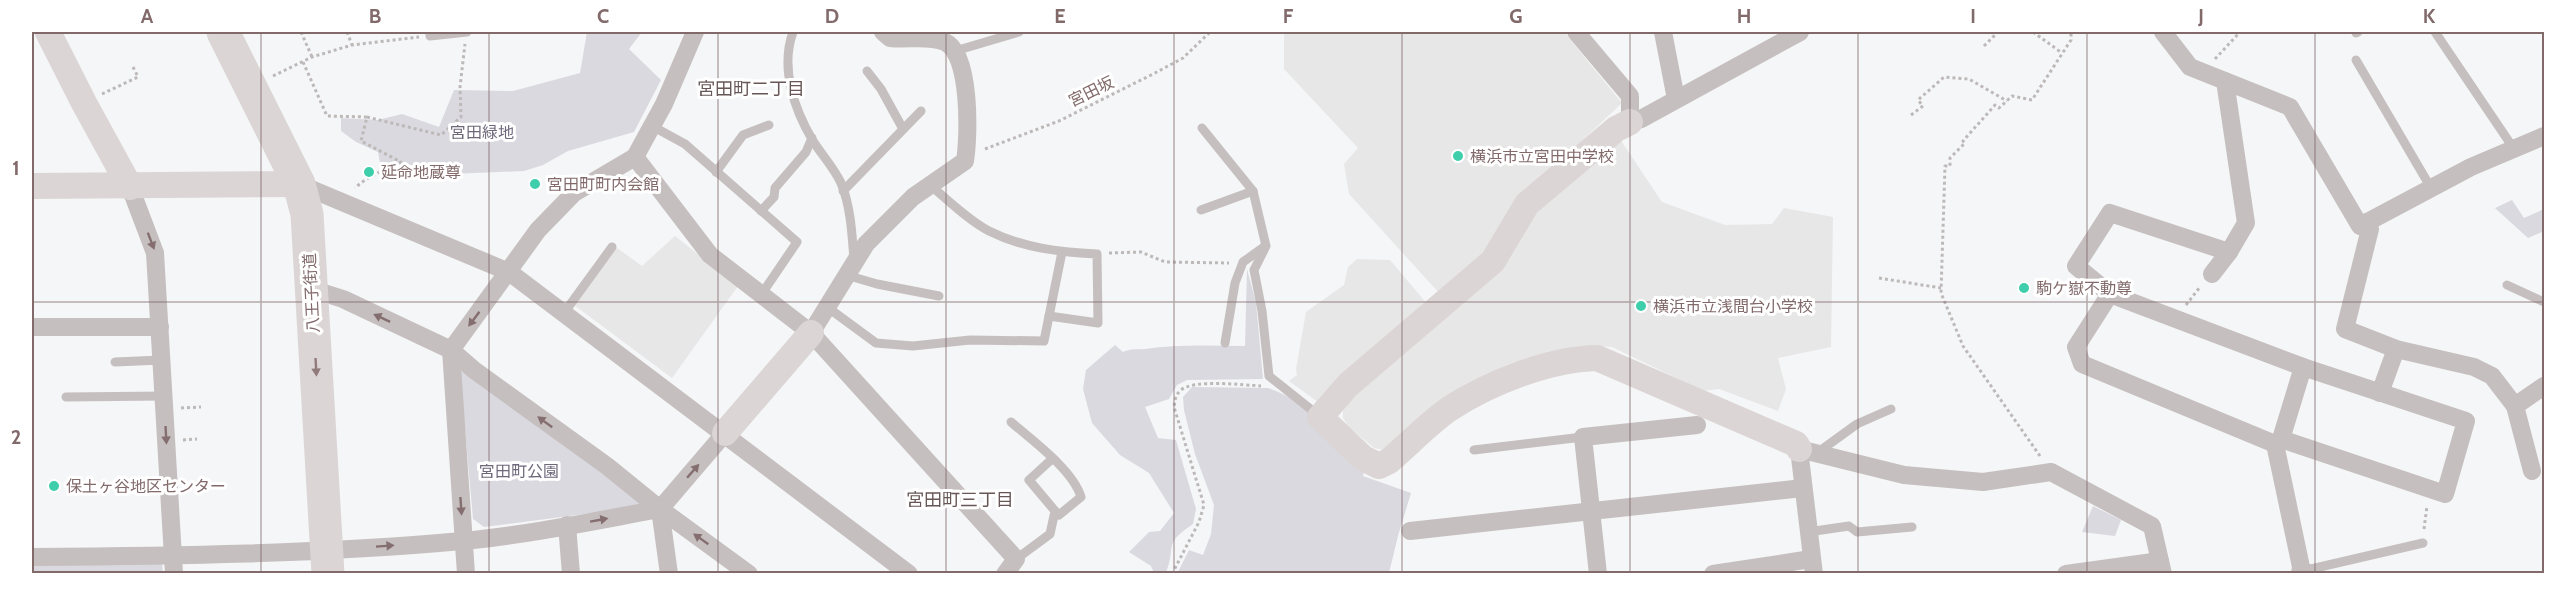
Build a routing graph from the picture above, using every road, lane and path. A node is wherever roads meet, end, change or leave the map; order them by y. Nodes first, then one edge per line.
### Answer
1 (48, 32) edge
2 (203, 32) edge
3 (223, 32) edge
4 (301, 32) edge
5 (347, 32) edge
6 (466, 32) edge
7 (695, 32) edge
8 (793, 32) edge
9 (883, 32) edge
10 (1019, 32) edge
11 (1210, 32) edge
12 (1576, 32) edge
13 (1663, 32) edge
14 (1800, 32) edge
15 (1998, 32) edge
16 (2033, 32) edge
17 (2071, 32) edge
18 (2163, 32) edge
19 (2240, 32) edge
20 (2435, 32) edge
21 (430, 34) edge
22 (1777, 37) edge
23 (352, 45) junction
24 (1984, 46) dead end
25 (955, 51) junction
26 (2062, 53) junction
27 (312, 57) junction
28 (2188, 58) junction
29 (2356, 60) dead end
30 (303, 62) junction
31 (133, 67) dead end
32 (867, 70) dead end
33 (271, 77) dead end
34 (2225, 81) junction
35 (1676, 99) junction
36 (2007, 101) junction
37 (84, 103) junction
38 (921, 111) dead end
39 (1911, 115) dead end
40 (365, 117) junction
41 (1630, 122) junction
42 (769, 125) dead end
43 (652, 126) junction
44 (1202, 128) dead end
45 (903, 129) junction
46 (2544, 136) edge
47 (812, 138) junction
48 (2514, 149) junction
49 (983, 150) dead end
50 (635, 157) junction
51 (716, 172) junction
52 (286, 183) junction
53 (930, 185) junction
54 (32, 186) edge
55 (130, 187) junction
56 (2432, 188) junction
57 (843, 191) junction
58 (1253, 191) junction
59 (341, 202) junction
60 (1201, 210) dead end
61 (761, 211) junction
62 (2367, 222) junction
63 (1266, 246) junction
64 (612, 247) dead end
65 (1062, 252) junction
66 (2229, 252) junction
67 (1097, 254) junction
68 (1228, 263) dead end
69 (850, 268) junction
70 (509, 272) junction
71 (2212, 274) joint
72 (1879, 278) dead end
73 (2507, 285) dead end
74 (1941, 288) junction
75 (311, 292) junction
76 (2110, 294) junction
77 (761, 295) junction
78 (939, 296) dead end
79 (2544, 302) edge
80 (827, 307) junction
81 (564, 313) junction
82 (1049, 316) junction
83 (2176, 318) junction
84 (32, 327) edge
85 (160, 327) junction
86 (811, 333) junction
87 (1225, 343) dead end
88 (2397, 349) junction
89 (451, 351) junction
90 (161, 360) junction
91 (115, 362) dead end
92 (2303, 367) junction
93 (2544, 386) edge
94 (2380, 393) junction
95 (164, 396) junction
96 (66, 397) dead end
97 (2515, 406) junction
98 (1311, 409) junction
99 (1891, 409) dead end
100 (1011, 422) dead end
101 (1697, 425) dead end
102 (725, 433) junction
103 (1583, 437) junction
104 (2278, 442) junction
105 (1474, 450) dead end
106 (1808, 451) junction
107 (1053, 459) junction
108 (2532, 471) dead end
109 (2051, 472) junction
110 (1803, 488) junction
111 (2436, 492) junction
112 (660, 509) junction
113 (1055, 511) junction
114 (1592, 513) junction
115 (567, 525) junction
116 (1912, 527) dead end
117 (1410, 531) dead end
118 (1808, 532) junction
119 (464, 541) junction
120 (2423, 543) joint
121 (32, 557) edge
122 (1016, 559) junction
123 (317, 562) edge
124 (173, 565) edge
125 (1812, 566) edge
126 (731, 567) edge
127 (2162, 567) edge
128 (2301, 570) edge
129 (466, 573) edge
130 (571, 573) edge
131 (669, 573) edge
132 (748, 573) edge
133 (909, 573) edge
134 (1005, 573) edge
135 (1172, 573) edge
136 (1598, 573) edge
137 (1713, 573) edge
138 (2066, 573) edge

1 - 37 street
2 - 52 highway, 八王子街道
3 - 52 highway, 八王子街道
4 - 27 path
5 - 23 path
6 - 21 lane
6 - 40 path
7 - 43 street
8 - 47 lane
9 - 25 street
10 - 25 lane
11 - 49 path, 宮田坂
12 - 41 street
13 - 35 street
14 - 22 street
15 - 24 path
16 - 26 path
17 - 26 path
18 - 28 street
19 - 28 path
20 - 48 lane
21 - 23 path
22 - 35 street
23 - 27 path
25 - 53 street
26 - 36 path
27 - 30 path
28 - 34 street
29 - 56 lane
30 - 33 path
30 - 40 path
31 - 37 path
32 - 45 lane
34 - 62 street
34 - 66 street
35 - 41 street
36 - 39 path
36 - 74 path
37 - 55 street
38 - 45 lane
40 - 59 path
41 - 98 street
42 - 51 lane
43 - 50 street
43 - 51 lane
44 - 58 lane
45 - 57 lane
46 - 48 street
47 - 57 lane
47 - 61 lane
48 - 56 street
50 - 70 street
50 - 77 street
51 - 61 lane
52 - 55 street
52 - 59 street
52 - 75 highway, 八王子街道
52 - 123 highway, 八王子街道
53 - 65 lane
53 - 69 street
54 - 55 street
55 -> 85 street
56 - 62 street
57 - 69 lane
58 - 60 lane
58 - 63 lane
59 - 70 street
61 - 77 lane
62 - 88 street
63 - 87 lane
63 - 98 lane
64 - 81 lane
65 - 67 lane
65 - 82 lane
66 - 71 street
66 - 76 street
67 - 68 path
67 - 82 lane
69 - 78 lane
69 - 80 street
70 - 81 street
70 -> 89 street
71 - 83 path
72 - 74 path
73 - 79 lane
74 - 109 path
89 -> 75 street
75 -> 123 highway, 八王子街道
76 - 83 street
76 - 104 street
77 - 86 street
80 - 82 lane
80 - 86 street
81 - 102 street
83 - 92 street
84 - 85 street
85 - 90 street
86 - 102 street
86 - 122 street
88 - 94 street
88 - 97 street
112 -> 89 street
89 -> 119 street
90 - 91 lane
90 - 95 street
92 - 94 street
92 - 104 street
93 - 97 street
94 - 111 street
95 - 96 lane
95 -> 124 street
97 - 108 street
98 - 106 street
98 - 135 path
99 - 106 lane
100 - 107 lane
101 - 103 street
112 -> 102 street
102 - 133 street
103 - 105 lane
103 - 114 street
104 - 111 street
104 - 128 street
106 - 109 street
106 - 110 street
107 - 113 lane
107 - 113 lane
109 - 127 street
110 - 114 street
110 - 118 street
111 - 120 path
115 -> 112 street
126 -> 112 street
112 - 131 street
113 - 122 lane
114 - 117 street
114 - 136 street
115 - 119 street
115 - 130 street
116 - 118 lane
118 - 125 street
123 -> 119 street
119 - 129 street
120 - 128 lane
121 - 124 street
122 - 134 street
123 - 124 street
125 - 137 street
126 - 132 street
127 - 138 street

